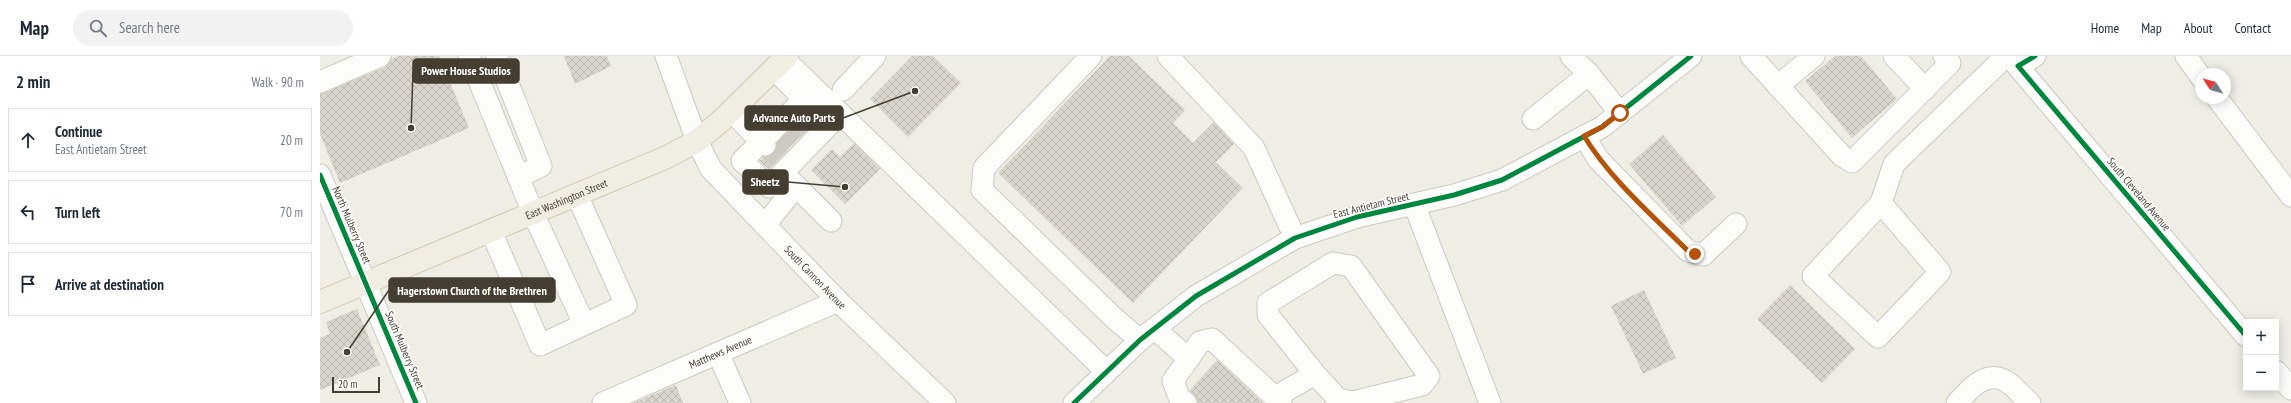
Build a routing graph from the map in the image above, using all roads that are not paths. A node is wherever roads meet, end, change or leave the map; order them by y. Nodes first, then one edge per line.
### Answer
1 (380, 56) edge
2 (469, 56) edge
3 (497, 56) edge
4 (666, 56) edge
5 (875, 56) edge
6 (1091, 56) edge
7 (1168, 56) edge
8 (1571, 56) edge
9 (1691, 56) edge
10 (1814, 56) edge
11 (1894, 56) edge
12 (1944, 56) edge
13 (2186, 56) edge
14 (1756, 58) edge
15 (2017, 58) edge
16 (782, 62) edge
17 (2195, 69) edge
18 (1589, 74) junction
19 (320, 82) edge
20 (1778, 86) junction
21 (1924, 89) junction
22 (843, 90) dead end
23 (804, 99) junction
24 (2222, 104) edge
25 (732, 111) junction
26 (1620, 113) junction
27 (1533, 119) dead end
28 (1584, 136) junction
29 (697, 141) junction
30 (788, 145) junction
31 (320, 175) edge
32 (518, 177) junction
33 (577, 195) junction
34 (2291, 196) edge
35 (1881, 203) junction
36 (1414, 204) junction
37 (533, 213) junction
38 (831, 221) dead end
39 (1736, 224) dead end
40 (765, 225) junction
41 (491, 231) junction
42 (1295, 238) junction
43 (366, 283) junction
44 (838, 301) junction
45 (320, 302) edge
46 (584, 324) junction
47 (2243, 332) edge
48 (1148, 334) junction
49 (718, 353) junction
50 (1189, 359) junction
51 (1107, 372) junction
52 (1314, 374) junction
53 (2279, 375) edge
54 (2291, 389) edge
55 (1389, 398) edge
56 (1278, 400) edge
57 (416, 403) edge
58 (603, 403) edge
59 (740, 403) edge
60 (945, 403) edge
61 (1074, 403) edge
62 (1186, 403) edge
63 (1490, 403) edge
64 (1957, 403) edge
65 (2030, 403) edge

1 - 19 street
2 - 32 street
3 - 32 street
4 - 29 street, South Cannon Avenue
5 - 22 street
6 - 48 street
7 - 42 street
8 - 18 street
9 - 26 street, East Antietam Street
10 - 20 street
11 - 21 street
12 - 21 street
13 - 17 street
14 - 20 street
15 - 35 street
15 - 47 street, South Cleveland Avenue
16 - 23 street
16 - 25 main road, East Washington Street
16 - 51 street
18 - 26 street
18 - 27 street
20 - 21 street
23 - 30 street
23 - 30 street
24 - 34 street
25 - 29 main road, East Washington Street
25 - 30 street
26 - 28 street, East Antietam Street
28 - 36 street, East Antietam Street
28 - 39 street
29 - 33 main road, East Washington Street
29 - 40 street, South Cannon Avenue
30 - 38 street
30 - 40 street
31 - 43 street, North Mulberry Street
32 - 37 street
33 - 37 main road, East Washington Street
33 - 46 street
35 - 35 street
36 - 42 street, East Antietam Street
36 - 63 street
37 - 41 main road, East Washington Street
37 - 46 street
40 - 44 street, South Cannon Avenue
41 - 43 main road, East Washington Street
41 - 46 street
42 - 48 street, East Antietam Street
43 - 45 main road, East Washington Street
43 - 57 street, South Mulberry Street
44 - 49 street, Matthews Avenue
44 - 60 street, South Cannon Avenue
48 - 50 street
48 - 51 street, East Antietam Street
49 - 58 street, Matthews Avenue
49 - 59 street
50 - 56 street
50 - 62 street
51 - 61 street, East Antietam Street
52 - 55 street
52 - 55 street
52 - 56 street
53 - 54 street
64 - 65 street

